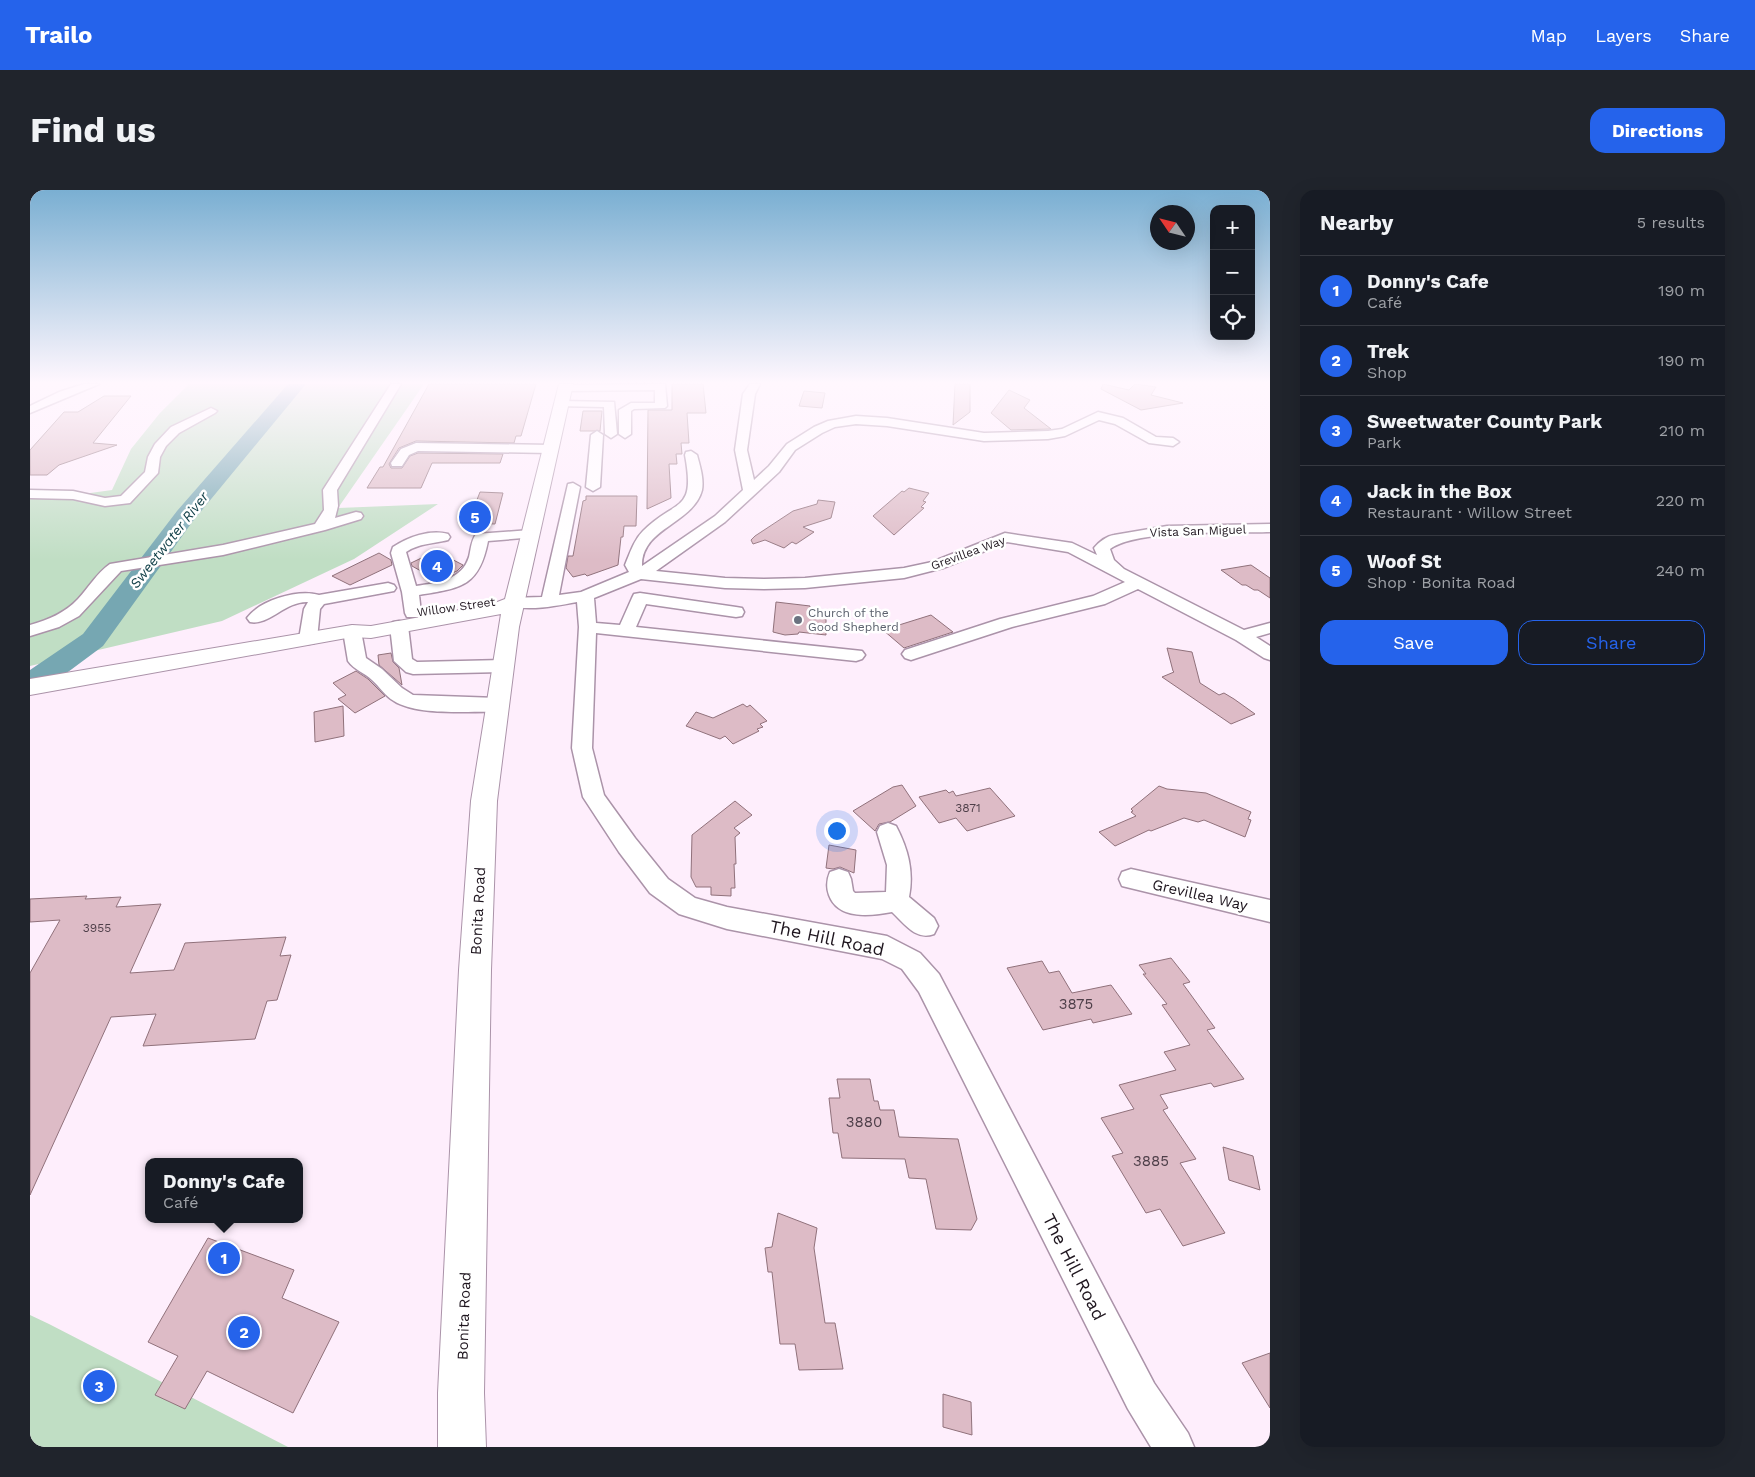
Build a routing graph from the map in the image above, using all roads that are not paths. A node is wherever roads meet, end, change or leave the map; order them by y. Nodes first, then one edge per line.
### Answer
1 (162, 443) edge
2 (359, 443) edge
3 (549, 443) edge
4 (552, 443) junction
5 (596, 443) edge
6 (742, 443) edge
7 (798, 443) edge
8 (691, 455) dead end
9 (397, 463) dead end
10 (573, 487) dead end
11 (593, 487) dead end
12 (750, 490) junction
13 (30, 494) edge
14 (356, 516) dead end
15 (320, 527) junction
16 (1270, 528) edge
17 (530, 534) junction
18 (443, 537) dead end
19 (402, 563) junction
20 (1120, 573) junction
21 (639, 574) junction
22 (1139, 582) junction
23 (444, 585) junction
24 (388, 588) dead end
25 (410, 592) junction
26 (585, 596) junction
27 (318, 600) junction
28 (515, 602) junction
29 (549, 602) junction
30 (736, 612) dead end
31 (256, 618) dead end
32 (406, 620) junction
33 (588, 627) junction
34 (1270, 628) edge
35 (626, 630) junction
36 (30, 631) edge
37 (352, 631) junction
38 (1242, 636) junction
39 (308, 639) junction
40 (911, 654) dead end
41 (1270, 654) edge
42 (856, 655) dead end
43 (408, 665) junction
44 (503, 666) junction
45 (382, 678) junction
46 (30, 688) edge
47 (497, 705) junction
48 (888, 832) dead end
49 (839, 879) dead end
50 (1131, 879) dead end
51 (896, 900) junction
52 (1270, 911) edge
53 (925, 926) dead end
54 (462, 1447) edge
55 (1174, 1447) edge

1 - 13 street
2 - 15 street
3 - 4 street
4 - 9 street
4 - 17 main road, Bonita Road
5 - 11 street
6 - 12 street
7 - 12 street
8 - 21 street
10 - 29 street
12 - 21 street
14 - 15 street
15 - 36 street
16 - 20 street, Vista San Miguel
17 - 23 street
17 - 28 main road, Bonita Road
18 - 19 street
19 - 23 street
19 - 25 street
20 - 21 street, Grevillea Way
20 - 22 street, Grevillea Way
21 - 26 street
22 - 38 street, Grevillea Way
22 - 40 street
23 - 25 street
24 - 27 street
25 - 32 street
26 - 29 street
26 - 33 street, The Hill Road
27 - 31 street
27 - 39 street
28 - 29 street
28 - 32 main road, Willow Street
28 - 44 main road, Bonita Road
30 - 35 street
32 - 37 main road, Willow Street
32 - 43 street
33 - 35 street
33 - 55 street, The Hill Road
34 - 38 street
35 - 42 street
37 - 39 main road, Willow Street
37 - 45 street
38 - 41 street, Grevillea Way
39 - 46 main road, Willow Street
43 - 44 street
43 - 45 street
44 - 47 main road, Bonita Road
45 - 47 street
47 - 54 main road, Bonita Road
48 - 51 street
49 - 51 street
50 - 52 street, Grevillea Way
51 - 53 street

